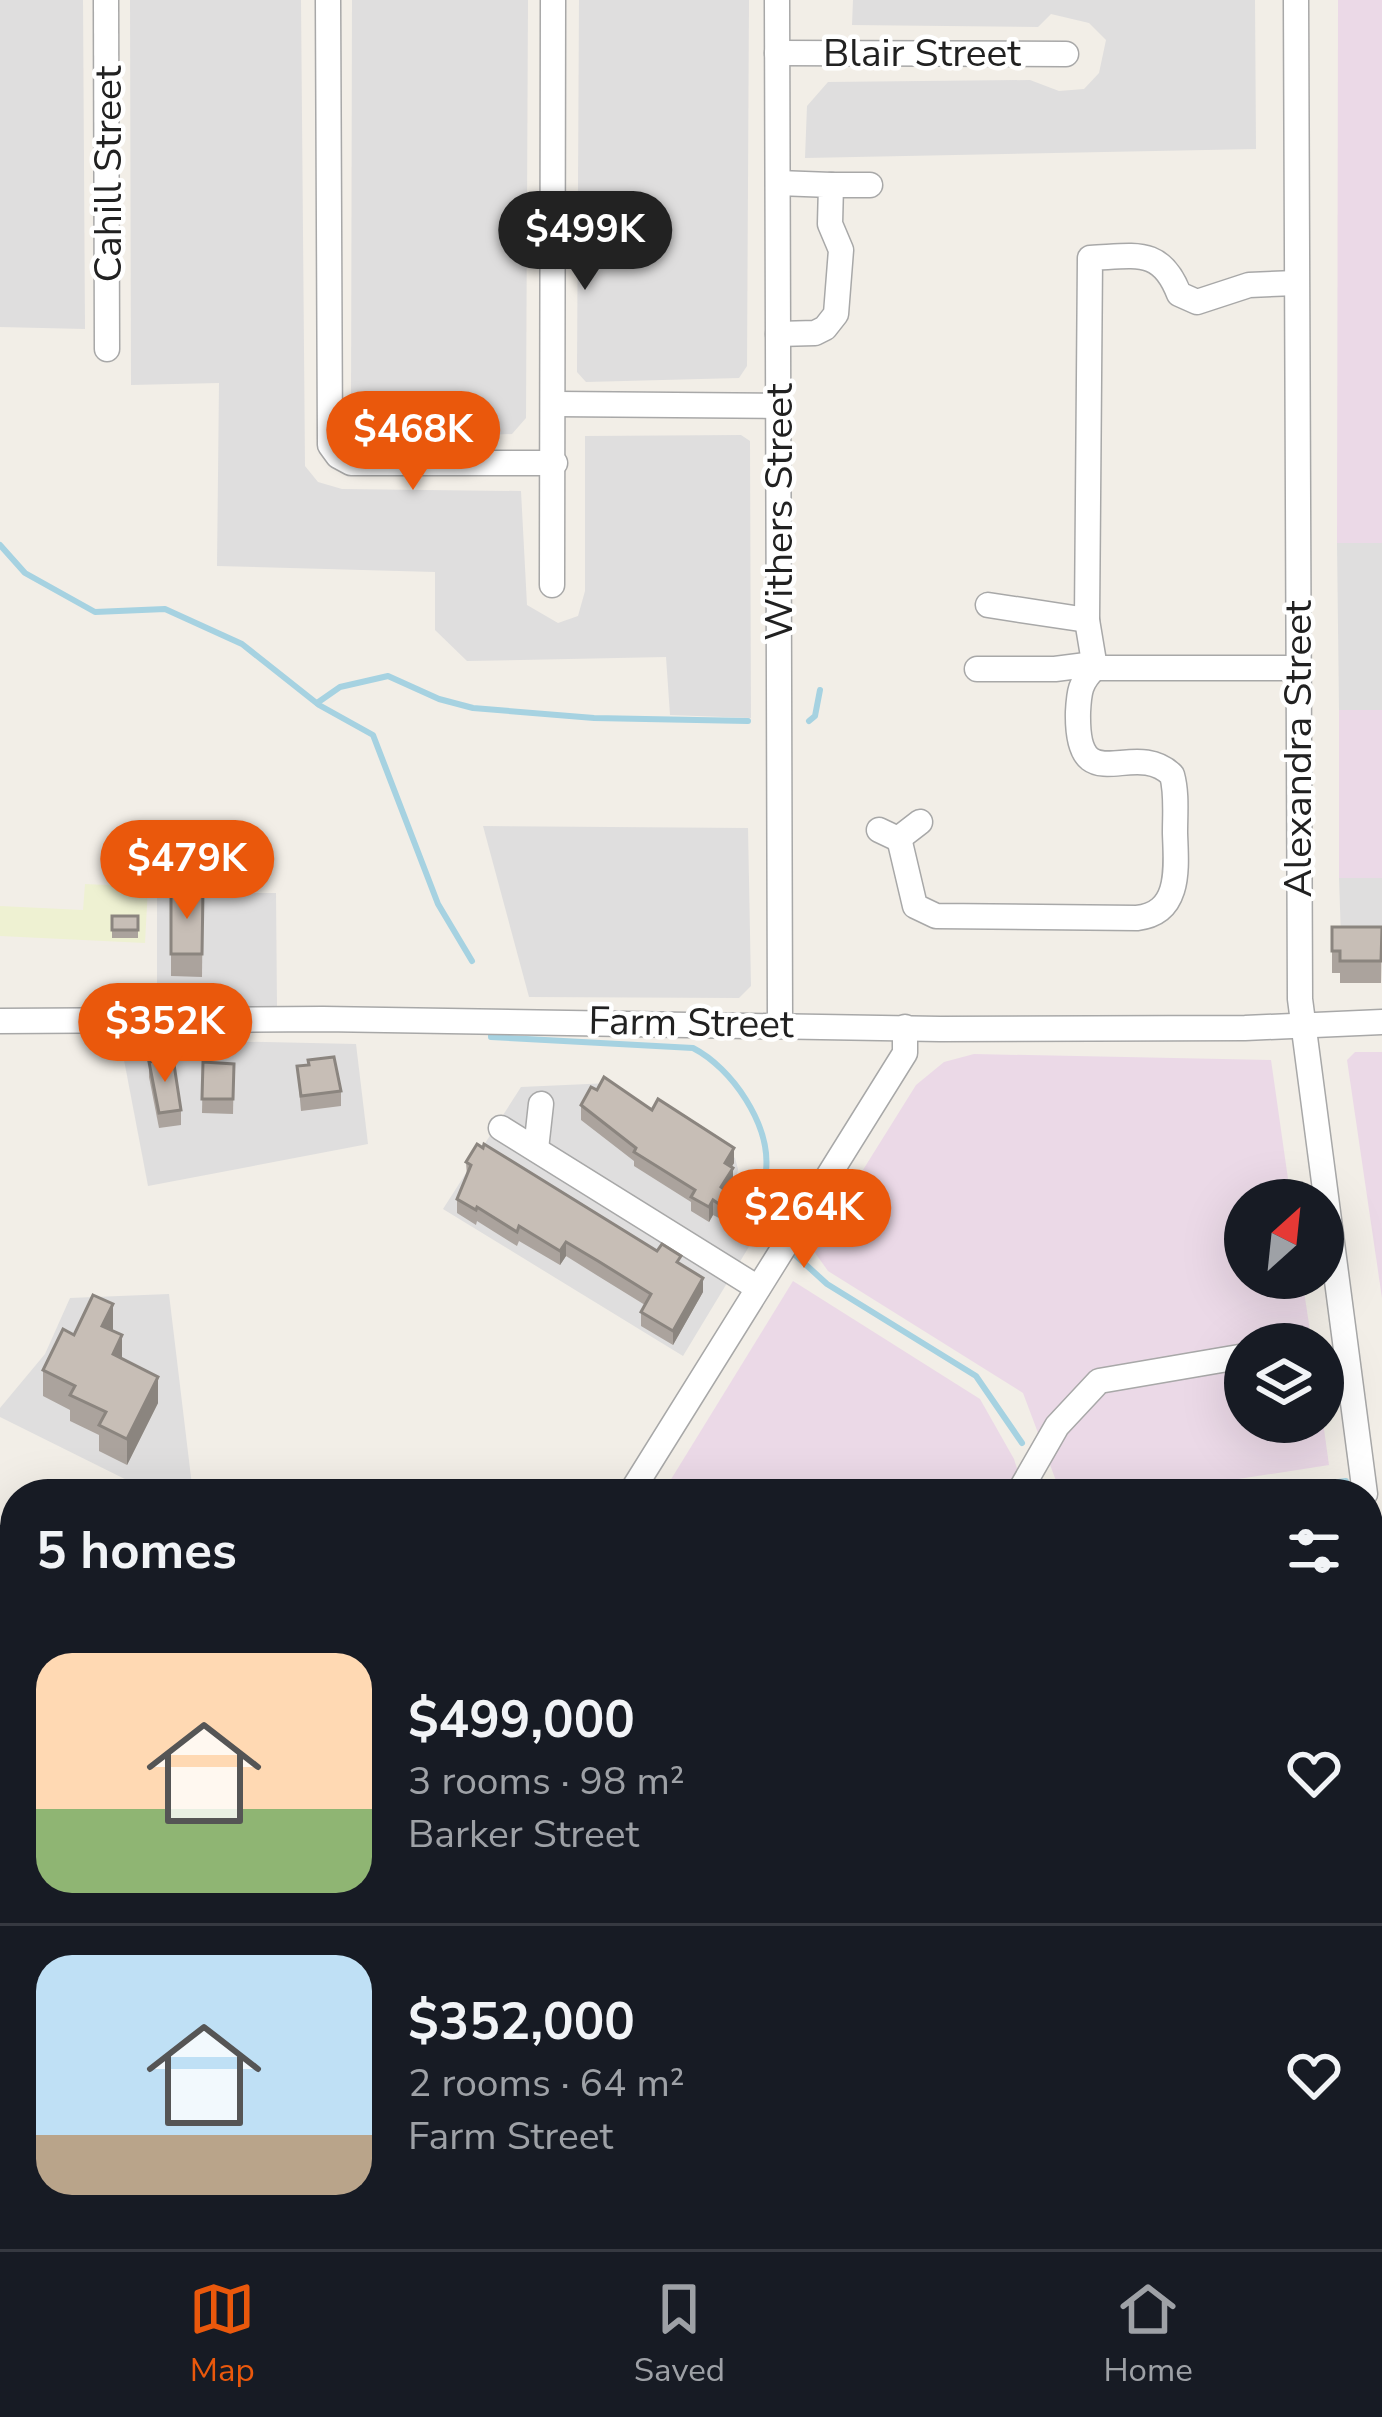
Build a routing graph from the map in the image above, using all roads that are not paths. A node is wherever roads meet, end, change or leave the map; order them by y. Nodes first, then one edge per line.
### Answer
1 (106, 0) edge
2 (328, 0) edge
3 (553, 0) edge
4 (777, 0) edge
5 (1296, 0) edge
6 (777, 53) junction
7 (1066, 54) dead end
8 (778, 182) junction
9 (831, 185) junction
10 (870, 185) dead end
11 (1296, 284) junction
12 (778, 334) junction
13 (107, 349) dead end
14 (556, 404) junction
15 (778, 406) junction
16 (555, 463) junction
17 (552, 585) dead end
18 (988, 605) dead end
19 (1087, 620) junction
20 (1094, 666) junction
21 (1298, 668) junction
22 (977, 669) dead end
23 (920, 822) dead end
24 (0, 1021) edge
25 (1382, 1022) edge
26 (780, 1023) junction
27 (1301, 1024) junction
28 (905, 1027) junction
29 (541, 1104) dead end
30 (501, 1128) dead end
31 (536, 1149) junction
32 (758, 1288) junction
33 (1329, 1323) edge
34 (1224, 1360) edge
35 (1344, 1400) edge
36 (639, 1479) edge
37 (1027, 1479) edge
38 (1362, 1479) edge

1 - 13 street, Cahill Street
2 - 16 street
3 - 14 street
4 - 6 street, Withers Street
5 - 11 street, Alexandra Street
6 - 7 street, Blair Street
6 - 8 street, Withers Street
8 - 9 street
8 - 12 street, Withers Street
9 - 10 street
9 - 12 street
11 - 19 street
11 - 21 street, Alexandra Street
12 - 15 street, Withers Street
14 - 15 street
14 - 16 street
15 - 26 street, Withers Street
16 - 17 street
18 - 19 street
19 - 20 street
20 - 21 street
20 - 22 street
20 - 23 street
21 - 27 street, Alexandra Street
24 - 26 street, Farm Street
25 - 27 street, Farm Street
26 - 28 street, Farm Street
27 - 28 street, Farm Street
27 - 33 street, Alexandra Street
28 - 32 street
29 - 31 street
30 - 31 street
31 - 32 street
32 - 36 street
34 - 37 street
35 - 38 street, Alexandra Street

